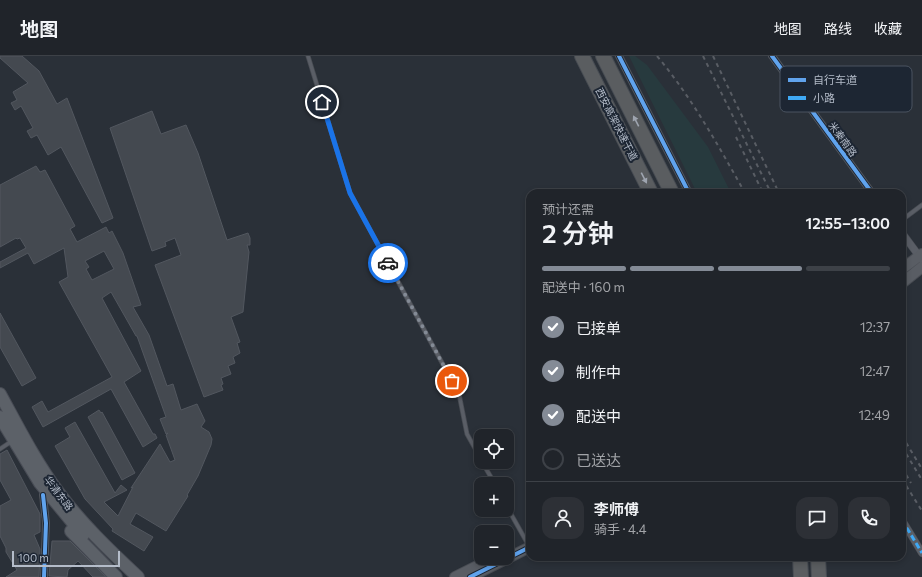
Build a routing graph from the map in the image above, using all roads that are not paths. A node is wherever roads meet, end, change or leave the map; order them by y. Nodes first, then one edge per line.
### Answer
1 (308, 56) edge
2 (578, 56) edge
3 (582, 56) edge
4 (603, 56) edge
5 (619, 56) edge
6 (772, 56) edge
7 (780, 67) edge
8 (599, 89) junction
9 (813, 112) edge
10 (649, 189) edge
11 (670, 189) edge
12 (686, 189) edge
13 (869, 189) edge
14 (922, 205) edge
15 (906, 217) edge
16 (906, 239) edge
17 (921, 257) edge
18 (906, 266) edge
19 (922, 268) edge
20 (906, 280) edge
21 (0, 394) edge
22 (0, 418) edge
23 (16, 425) junction
24 (8, 444) edge
25 (474, 447) edge
26 (43, 495) junction
27 (513, 517) edge
28 (906, 527) edge
29 (526, 539) edge
30 (526, 545) edge
31 (526, 546) edge
32 (514, 549) edge
33 (922, 553) edge
34 (800, 561) edge
35 (818, 561) edge
36 (480, 565) edge
37 (44, 577) edge
38 (116, 577) edge
39 (126, 577) edge
40 (138, 577) edge
41 (148, 577) edge
42 (455, 577) edge
43 (470, 577) edge
44 (801, 577) edge
45 (819, 577) edge

1 - 25 lane
2 - 8 highway
3 - 8 highway, 西安高架快速干道
11 -> 4 highway, 西安高架快速干道
5 - 12 street
6 - 7 street, 米秦南路
8 -> 10 highway, 西安高架快速干道
9 - 13 street, 米秦南路
14 - 15 lane
16 - 17 street
17 - 18 street
19 - 20 street
21 - 23 main road, 华清东路
22 - 24 main road, 华清东路
23 - 40 main road, 华清东路
23 - 41 main road
24 - 26 main road
24 - 39 main road, 华清东路
26 - 37 street
26 - 38 main road
27 - 29 lane
28 - 33 street
30 - 32 street
31 - 43 street
34 - 44 highway
35 - 45 highway
36 - 42 street

